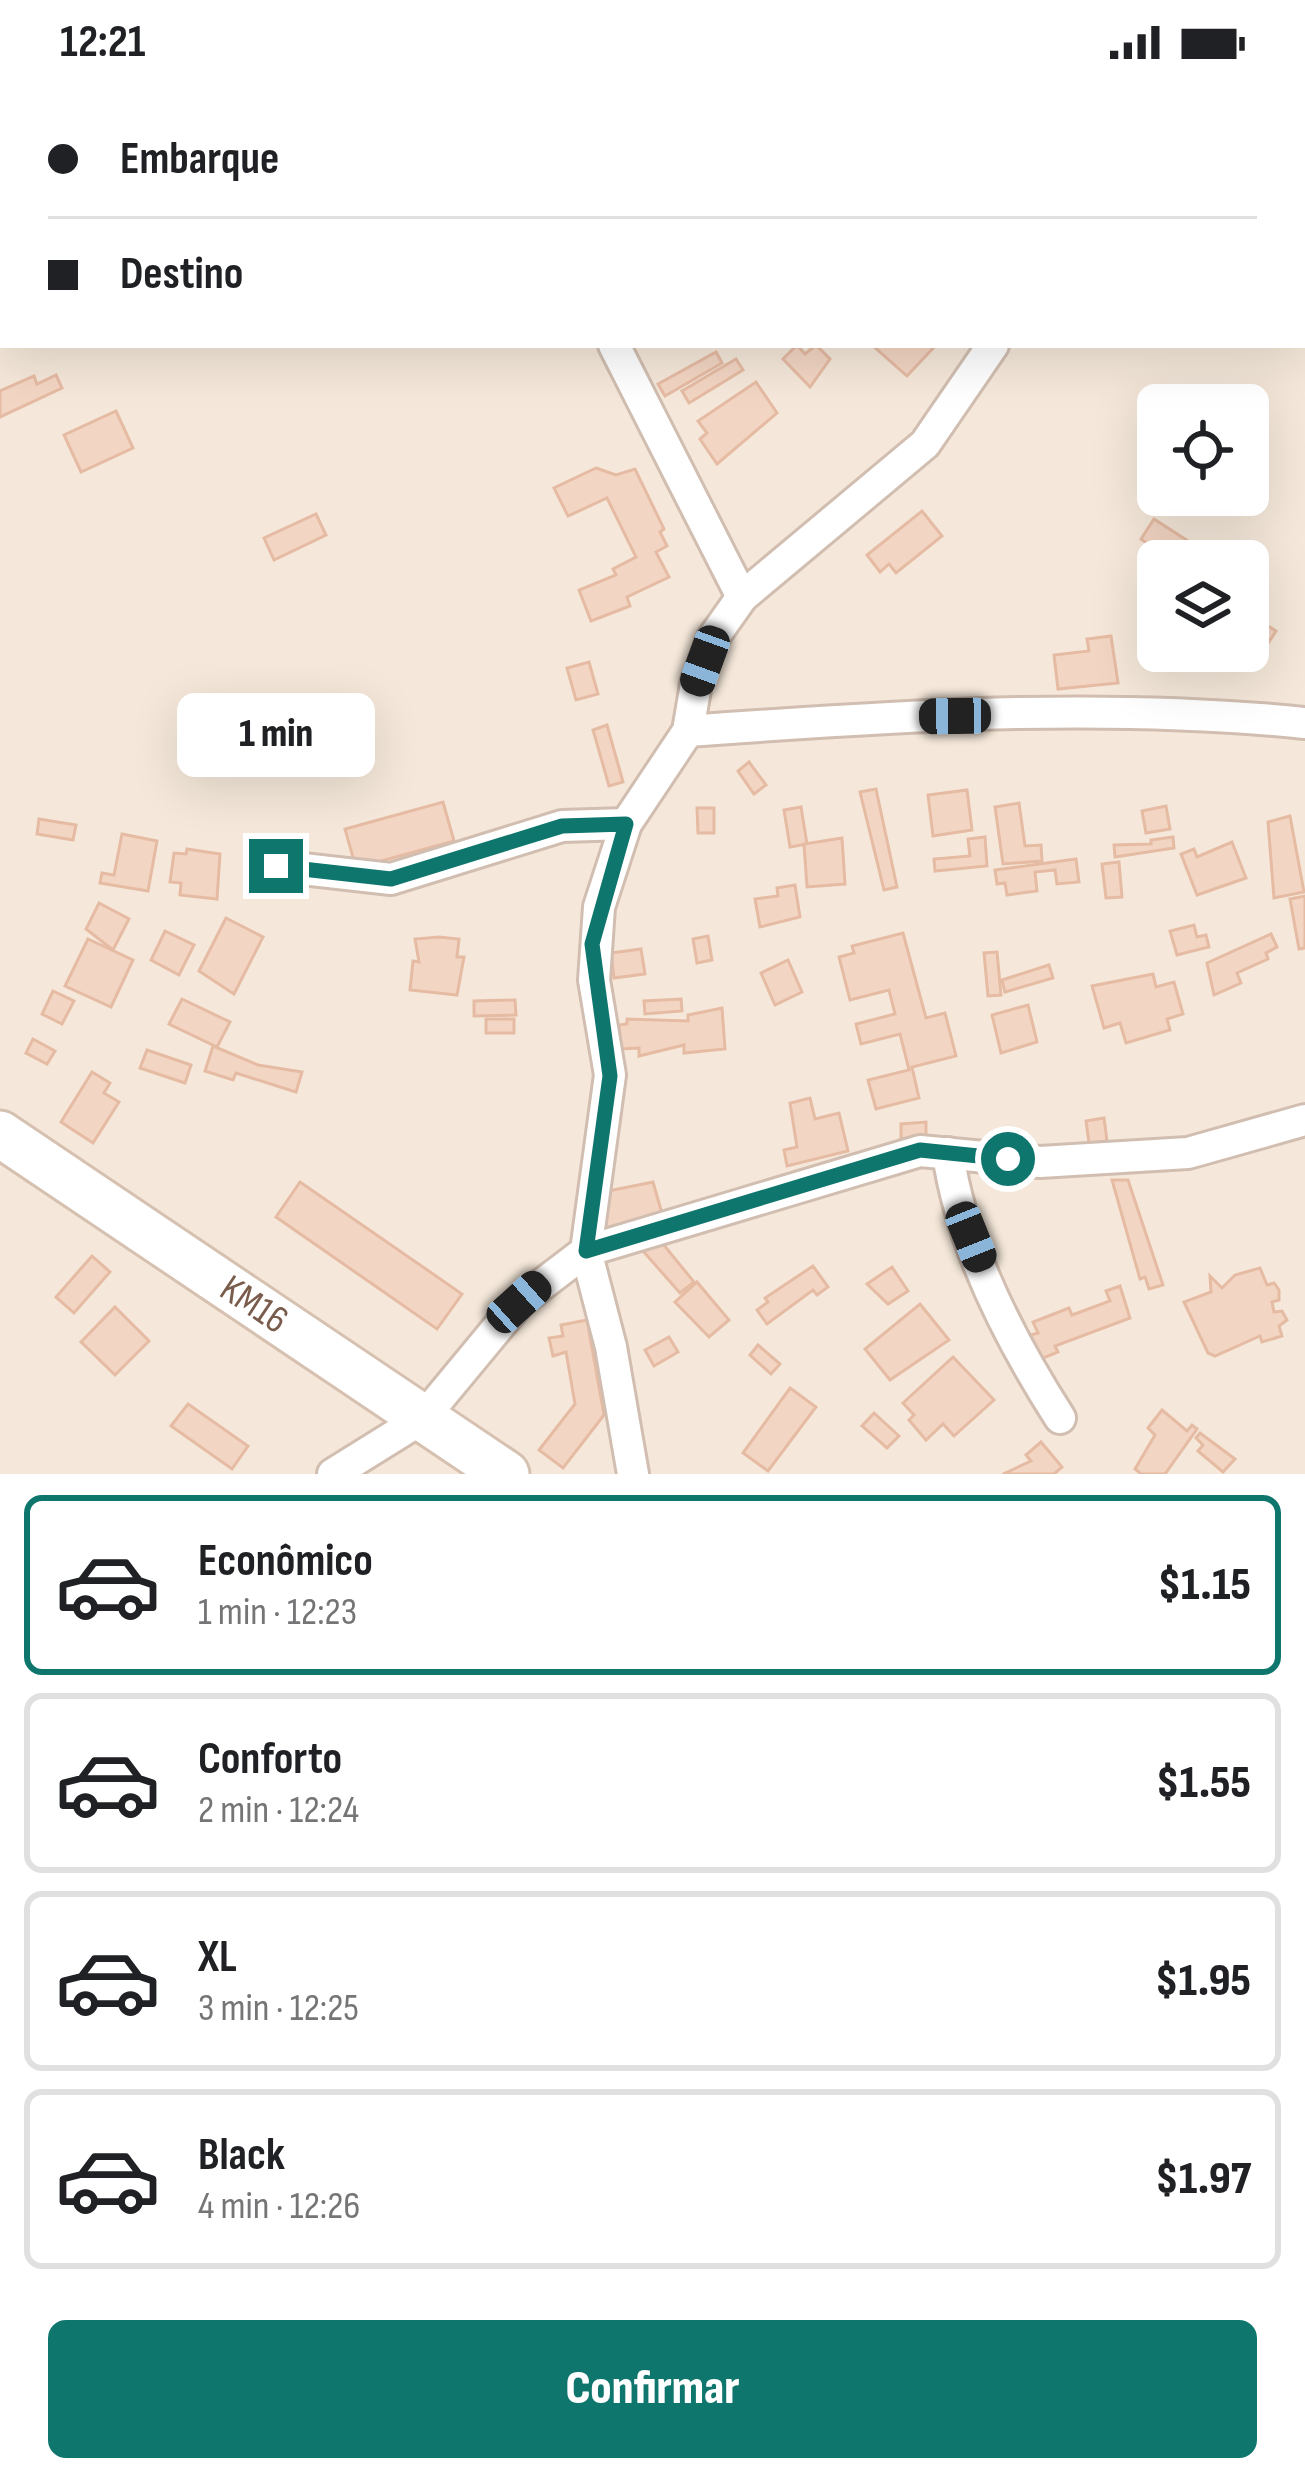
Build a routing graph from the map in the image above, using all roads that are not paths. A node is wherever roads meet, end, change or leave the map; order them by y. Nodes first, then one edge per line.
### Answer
1 (616, 348) edge
2 (991, 348) edge
3 (742, 597) junction
4 (1305, 722) edge
5 (688, 731) junction
6 (626, 824) junction
7 (276, 866) dead end
8 (1305, 1120) edge
9 (0, 1134) edge
10 (948, 1153) junction
11 (586, 1251) junction
12 (423, 1418) junction
13 (1060, 1418) dead end
14 (333, 1474) edge
15 (506, 1474) edge
16 (633, 1474) edge

1 - 3 street
2 - 3 street
3 - 5 street
4 - 5 street
5 - 6 street
6 - 7 street
6 - 11 street
8 - 10 street
9 - 12 street, KM16
10 - 11 street
10 - 13 street
11 - 12 street
11 - 16 street
12 - 14 street
12 - 15 street, KM16

